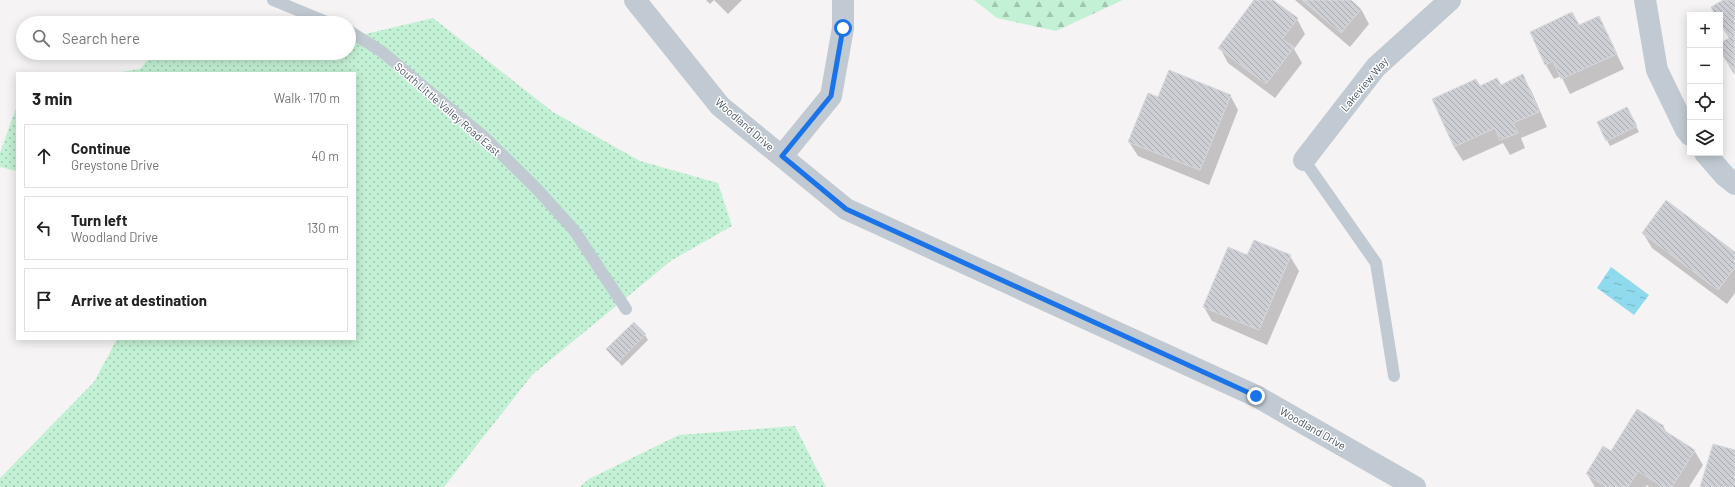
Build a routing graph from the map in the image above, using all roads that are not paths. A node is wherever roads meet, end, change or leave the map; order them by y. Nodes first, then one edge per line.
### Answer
1 (273, 0) edge
2 (635, 0) edge
3 (843, 0) edge
4 (1450, 0) edge
5 (1645, 0) edge
6 (312, 16) edge
7 (356, 35) edge
8 (1687, 131) edge
9 (782, 156) junction
10 (1708, 156) edge
11 (1304, 160) joint
12 (1735, 184) edge
13 (626, 310) dead end
14 (1394, 376) dead end
15 (1415, 487) edge

1 - 6 lane
2 - 9 street, Woodland Drive
3 - 9 street
4 - 11 street, Lakeview Way
5 - 8 street
7 - 13 lane, South Little Valley Road East
9 - 15 street, Woodland Drive
10 - 12 street
11 - 14 lane

